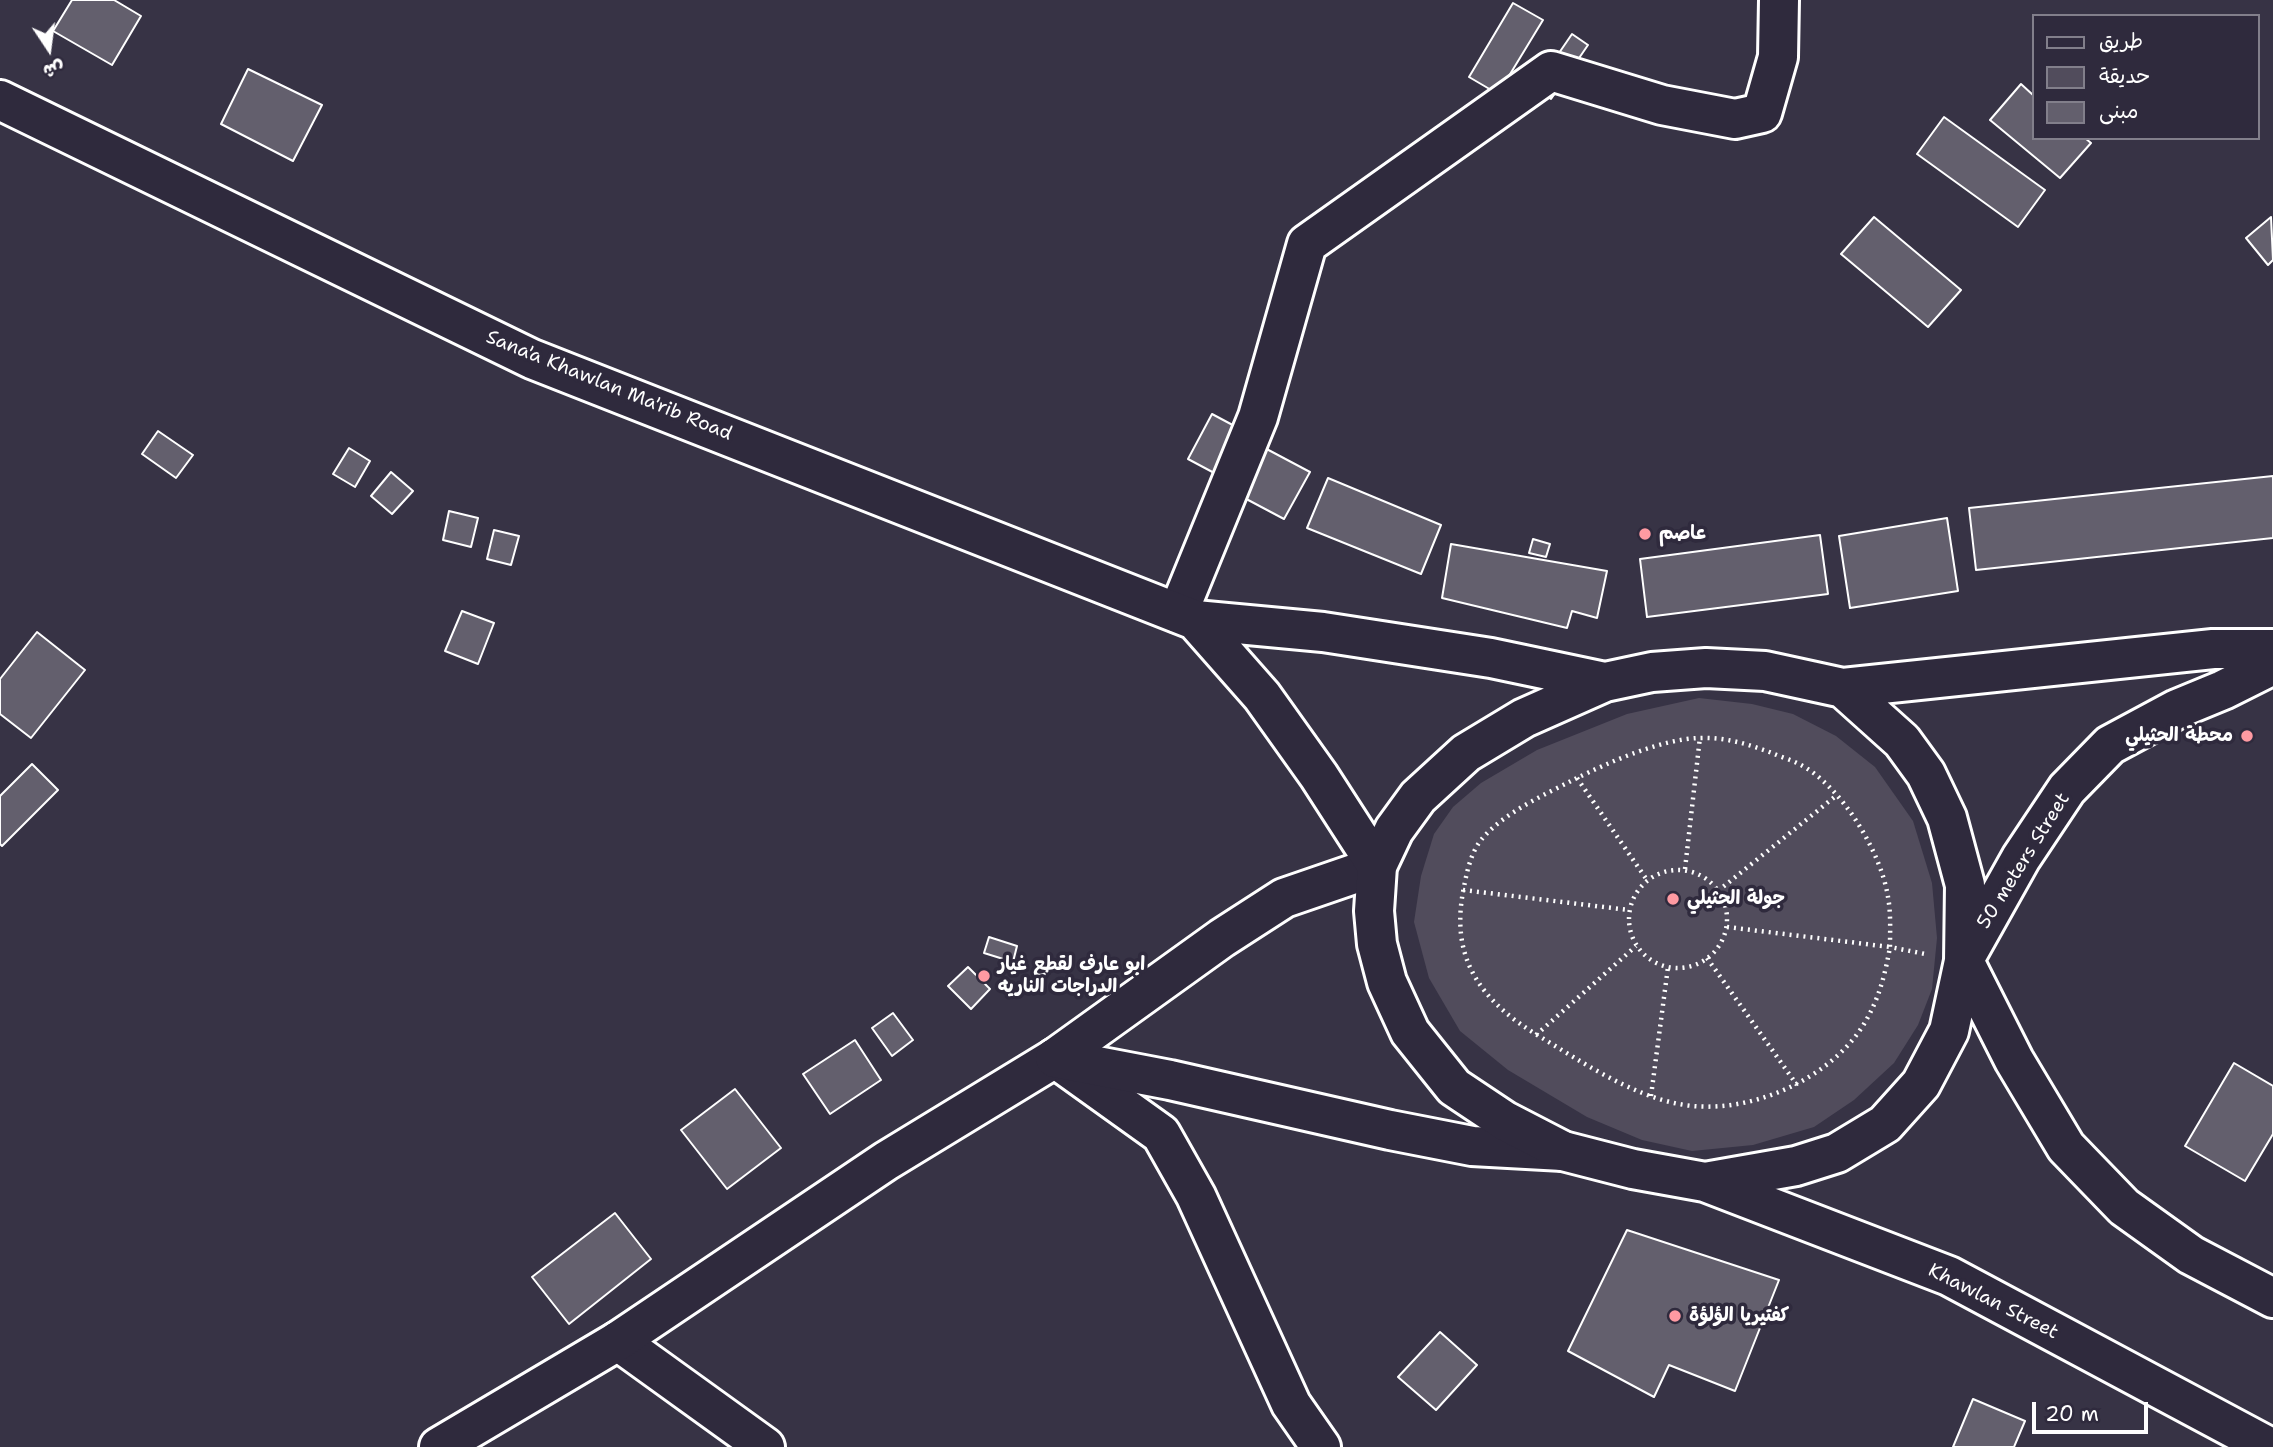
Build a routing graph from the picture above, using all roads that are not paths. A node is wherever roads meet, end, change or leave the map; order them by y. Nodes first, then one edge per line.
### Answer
1 (1779, 0) edge
2 (0, 100) edge
3 (1186, 616) junction
4 (2273, 649) edge
5 (2273, 665) edge
6 (1605, 682) junction
7 (1843, 688) junction
8 (1377, 866) junction
9 (1964, 961) junction
10 (1055, 1058) junction
11 (1563, 1151) junction
12 (1705, 1182) junction
13 (2273, 1298) edge
14 (618, 1341) junction
15 (439, 1447) edge
16 (765, 1447) edge
17 (1321, 1447) edge
18 (2269, 1447) edge

1 - 3 main road
2 - 3 main road, Sana'a Khawlan Ma'rib Road
3 - 6 main road
3 - 8 main road
4 - 7 main road
5 - 9 main road, 50 meters Street
6 - 7 main road
6 - 8 main road
7 - 9 main road
8 - 10 main road
8 - 11 main road
9 - 12 main road
9 - 13 main road
10 - 11 main road
10 - 14 main road
10 - 17 main road
11 - 12 main road
12 - 18 main road, Khawlan Street
14 - 15 main road
14 - 16 main road

